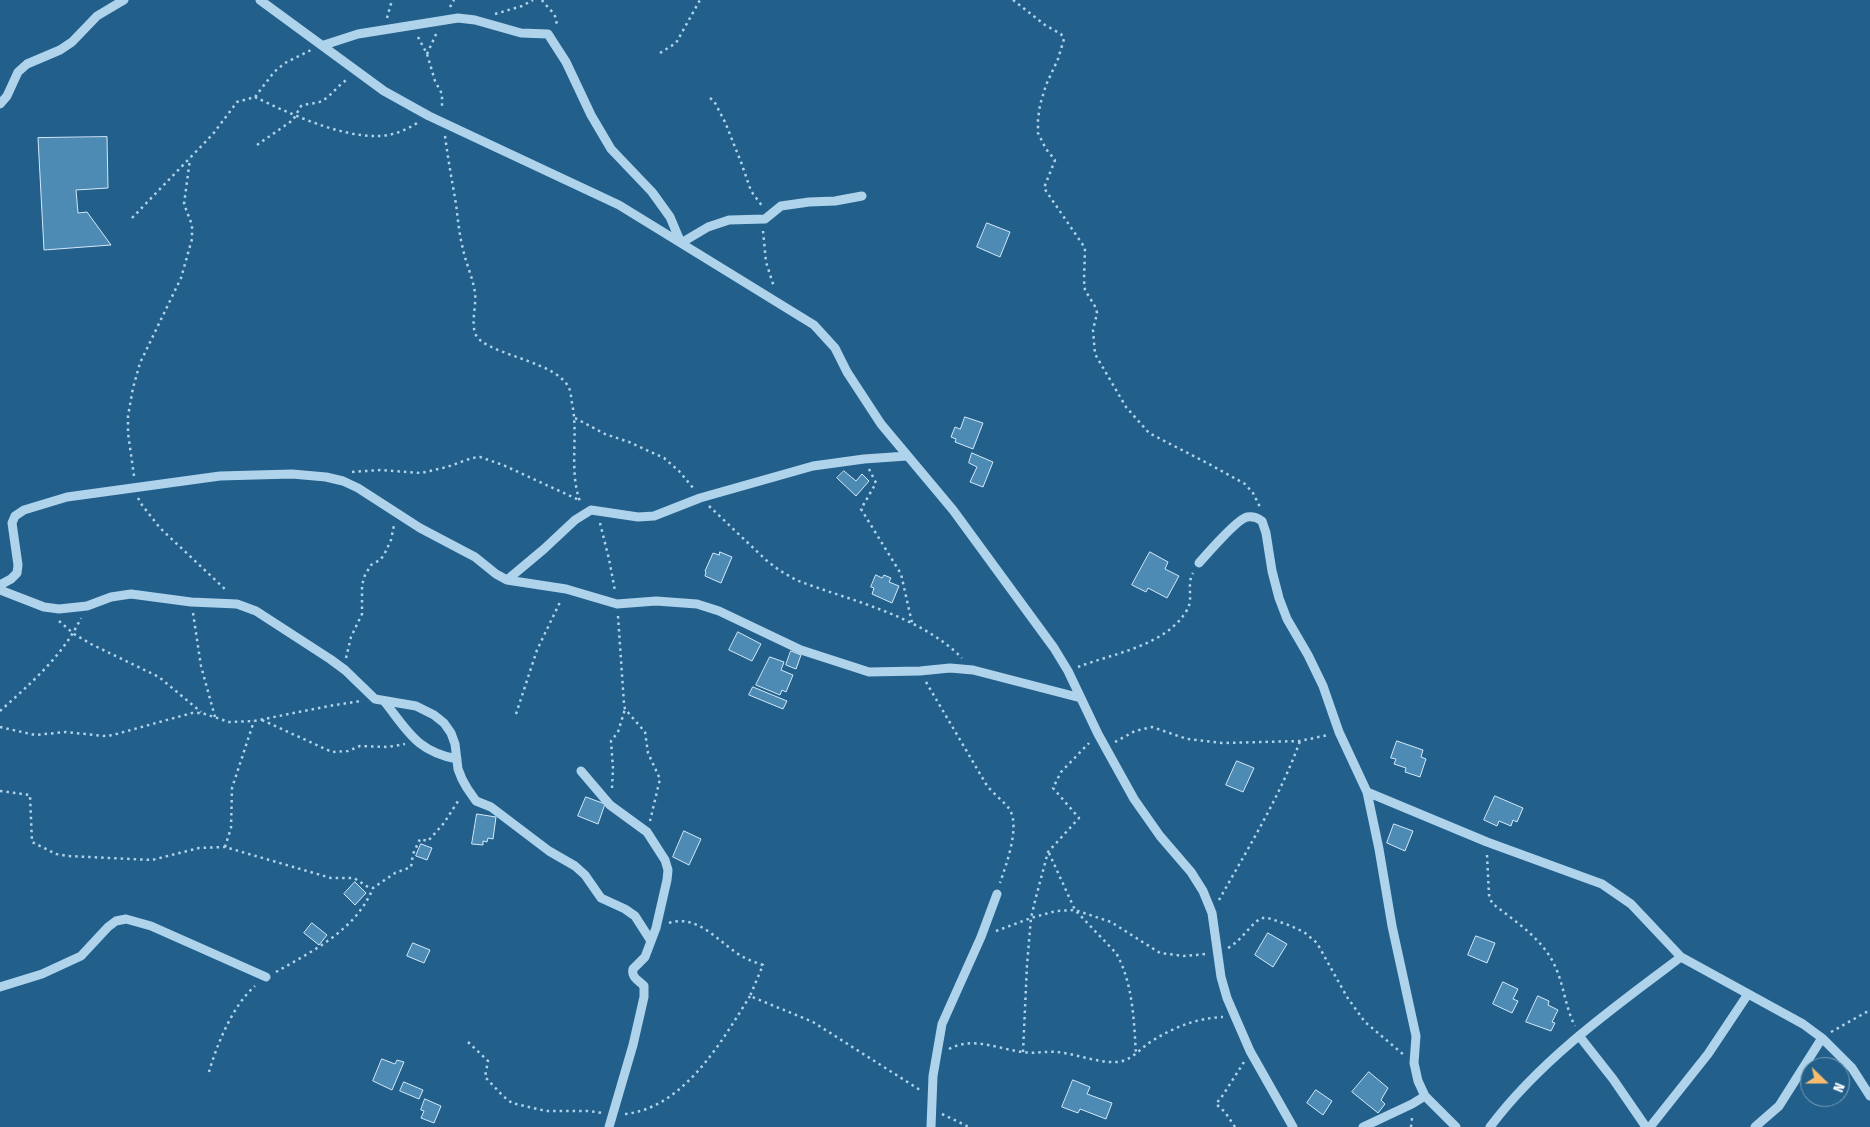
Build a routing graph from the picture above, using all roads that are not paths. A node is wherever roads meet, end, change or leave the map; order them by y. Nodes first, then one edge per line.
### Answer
1 (124, 0) edge
2 (260, 0) edge
3 (324, 46) junction
4 (0, 104) edge
5 (862, 196) dead end
6 (681, 244) junction
7 (908, 456) junction
8 (1199, 563) road end
9 (507, 580) junction
10 (0, 585) edge
11 (0, 590) edge
12 (1081, 698) junction
13 (379, 700) junction
14 (457, 759) junction
15 (581, 771) dead end
16 (1367, 792) junction
17 (997, 894) road end
18 (651, 941) junction
19 (1681, 957) junction
20 (266, 977) road end
21 (0, 987) edge
22 (1748, 994) junction
23 (1580, 1037) junction
24 (1822, 1038) junction
25 (1425, 1096) junction
26 (1870, 1096) edge
27 (609, 1127) edge
28 (931, 1127) edge
29 (1293, 1127) edge
30 (1363, 1127) edge
31 (1456, 1127) edge
32 (1490, 1127) edge
33 (1646, 1127) edge
34 (1650, 1127) edge
35 (1755, 1127) edge

1 - 4 street
2 - 3 street
3 - 6 street
3 - 6 street
5 - 6 street
6 - 7 street
7 - 9 street
7 - 12 street
8 - 16 street
9 - 10 street
9 - 12 street
11 - 13 street
12 - 29 street
13 - 14 street
13 - 14 street
14 - 18 street
15 - 18 street
16 - 19 street
16 - 25 street
17 - 28 street
18 - 27 street
19 - 22 street
19 - 23 street
20 - 21 street
22 - 24 street
22 - 34 street
23 - 32 street
23 - 33 street
24 - 26 street
24 - 35 street
25 - 30 street
25 - 31 street

